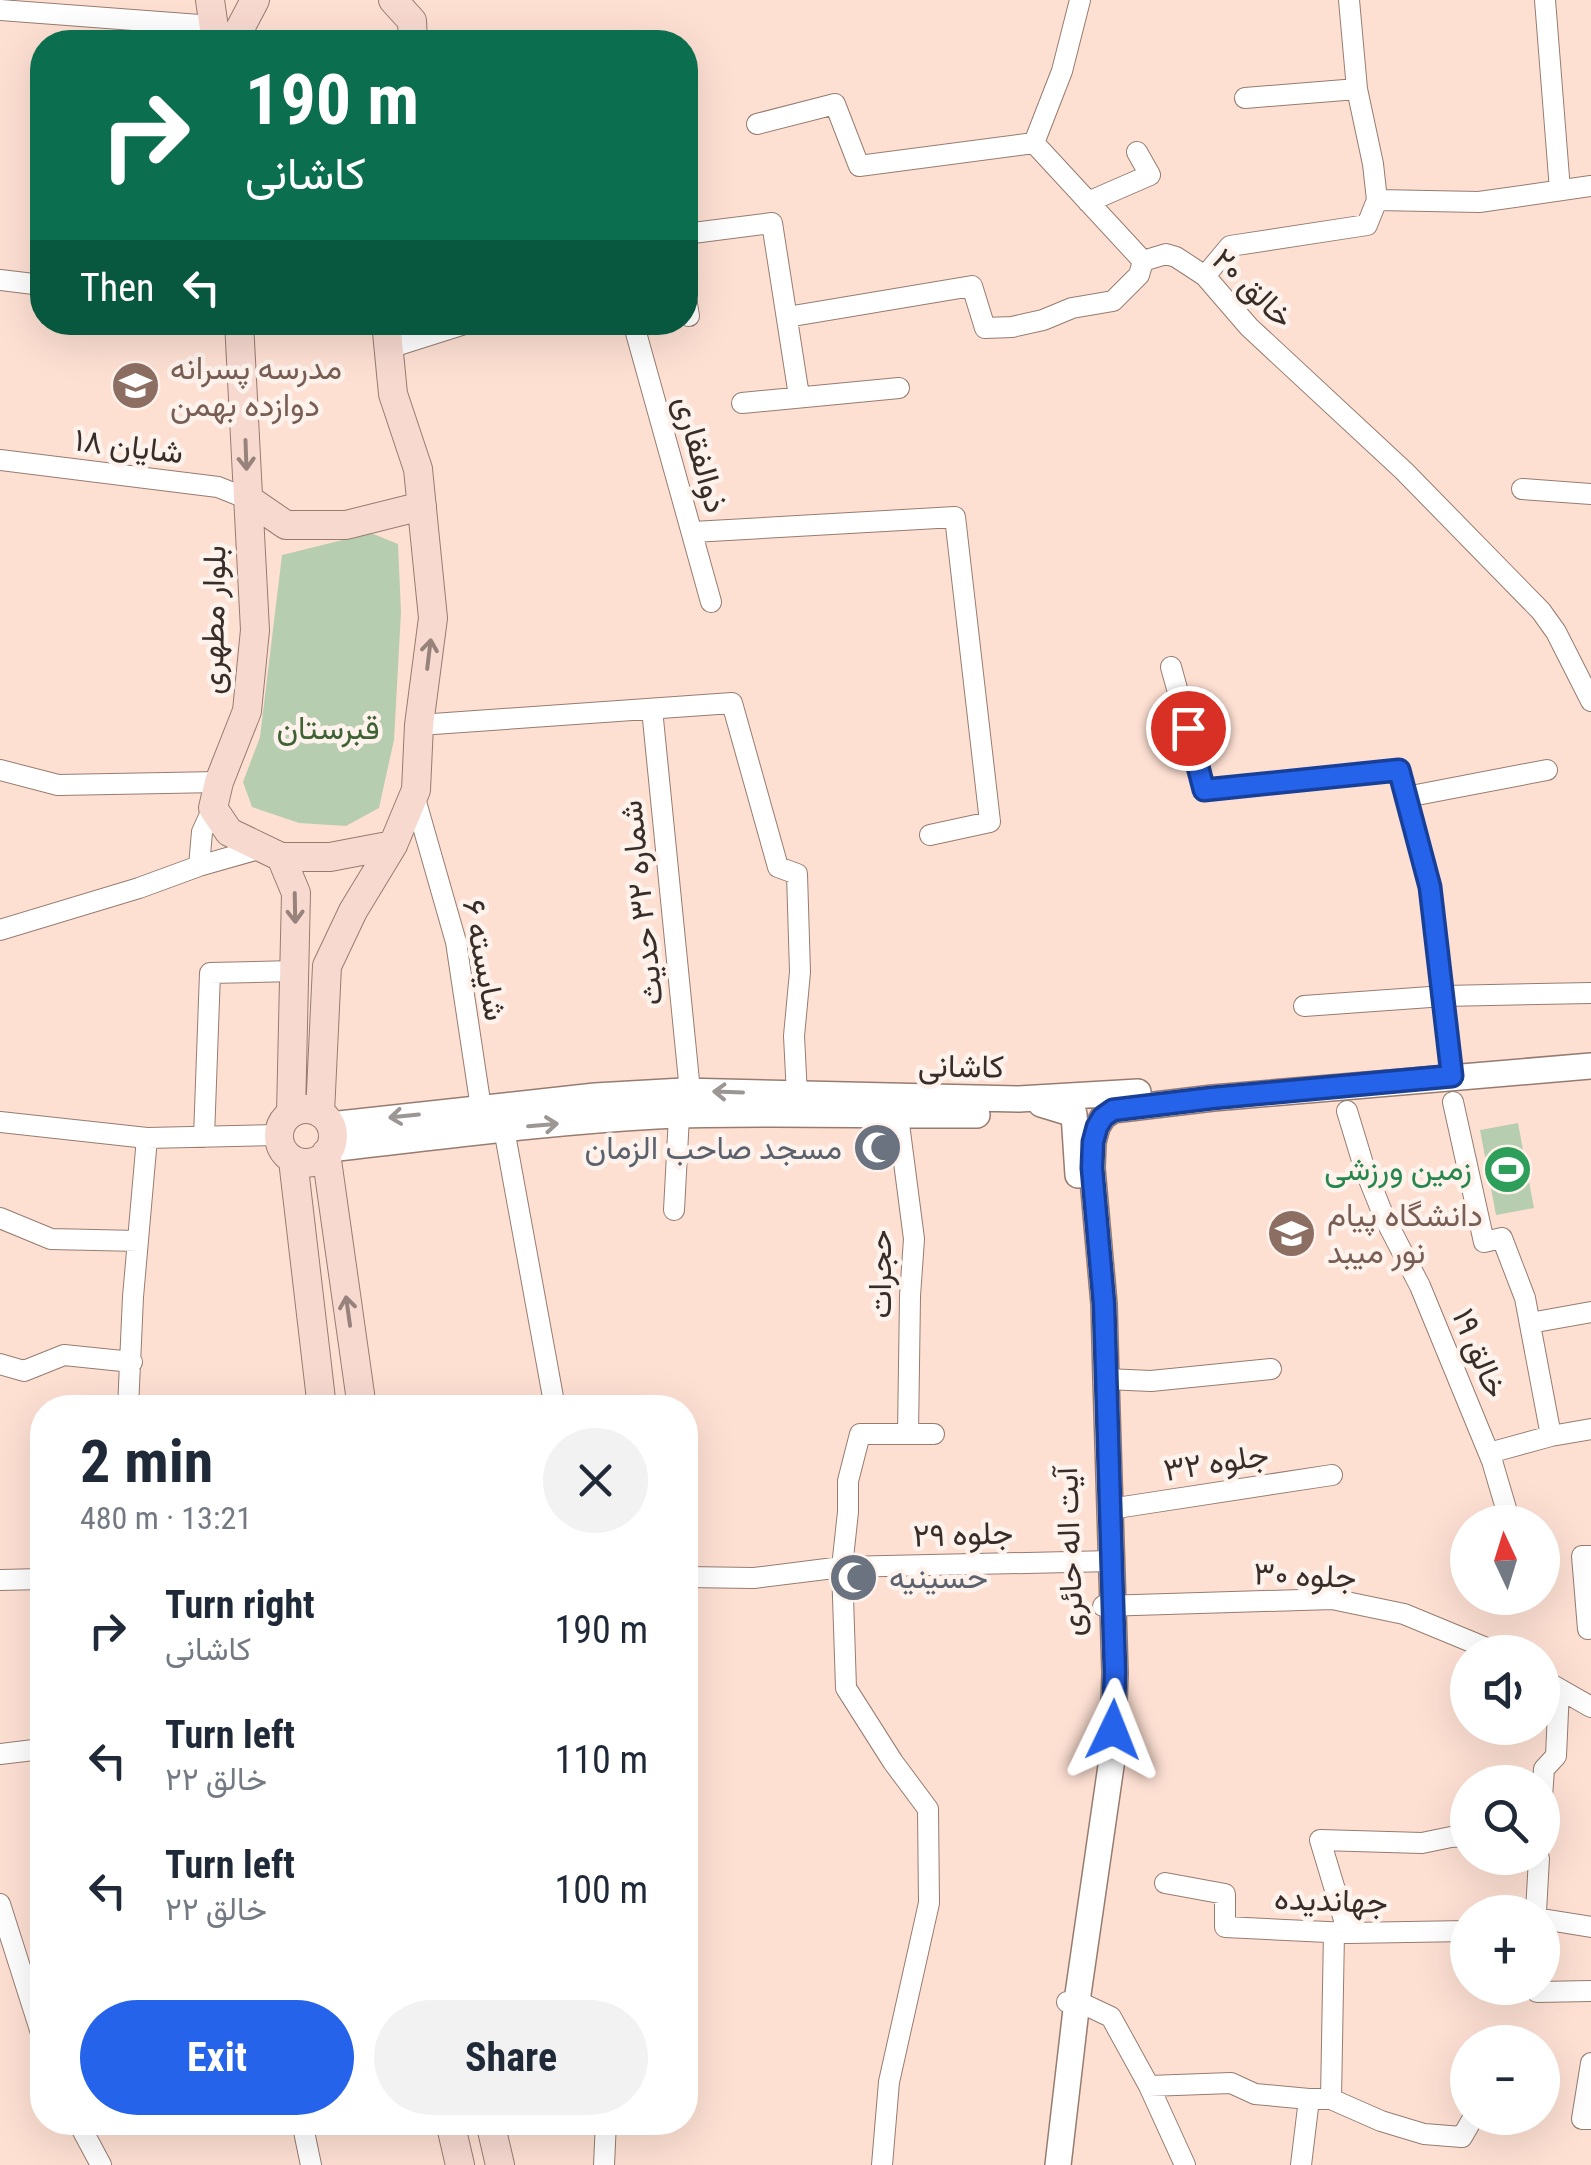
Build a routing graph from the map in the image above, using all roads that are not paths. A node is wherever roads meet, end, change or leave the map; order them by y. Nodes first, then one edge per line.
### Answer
1 (252, 0) edge
2 (393, 0) edge
3 (1080, 0) edge
4 (1349, 0) edge
5 (1545, 0) edge
6 (13, 7) edge
7 (219, 22) edge
8 (412, 30) edge
9 (1357, 89) junction
10 (1245, 98) dead end
11 (758, 124) dead end
12 (1034, 143) junction
13 (1137, 152) dead end
14 (1591, 186) edge
15 (1560, 190) junction
16 (1377, 200) junction
17 (1088, 202) junction
18 (698, 232) edge
19 (1142, 261) junction
20 (1204, 276) junction
21 (0, 280) edge
22 (30, 284) edge
23 (787, 317) junction
24 (240, 335) edge
25 (388, 335) edge
26 (637, 335) edge
27 (899, 388) dead end
28 (799, 396) junction
29 (742, 402) dead end
30 (0, 460) edge
31 (1522, 489) dead end
32 (1591, 494) edge
33 (248, 500) junction
34 (422, 506) junction
35 (692, 532) junction
36 (711, 602) dead end
37 (1171, 666) dead end
38 (1591, 701) edge
39 (652, 708) junction
40 (420, 726) junction
41 (0, 770) edge
42 (1547, 770) dead end
43 (216, 795) junction
44 (414, 796) junction
45 (1406, 797) junction
46 (930, 834) dead end
47 (392, 845) junction
48 (271, 852) junction
49 (199, 866) junction
50 (0, 930) edge
51 (295, 971) junction
52 (1591, 992) edge
53 (1444, 996) junction
54 (1304, 1006) dead end
55 (1591, 1050) edge
56 (1591, 1066) edge
57 (1452, 1080) junction
58 (690, 1091) junction
59 (1144, 1092) junction
60 (797, 1094) junction
61 (1018, 1099) junction
62 (481, 1108) junction
63 (1113, 1110) junction
64 (1347, 1111) dead end
65 (1074, 1114) junction
66 (680, 1116) junction
67 (898, 1116) junction
68 (0, 1122) edge
69 (285, 1124) junction
70 (504, 1129) junction
71 (326, 1135) junction
72 (204, 1137) junction
73 (147, 1138) junction
74 (294, 1160) junction
75 (674, 1210) dead end
76 (0, 1218) edge
77 (138, 1241) junction
78 (1591, 1312) edge
79 (1530, 1323) junction
80 (132, 1362) junction
81 (0, 1364) edge
82 (1271, 1369) dead end
83 (1106, 1380) junction
84 (129, 1395) edge
85 (321, 1395) edge
86 (360, 1395) edge
87 (553, 1395) edge
88 (1591, 1429) edge
89 (908, 1434) junction
90 (934, 1434) dead end
91 (1551, 1436) junction
92 (1491, 1457) junction
93 (1332, 1475) dead end
94 (1505, 1505) edge
95 (1110, 1509) junction
96 (1591, 1556) edge
97 (1107, 1562) junction
98 (842, 1567) junction
99 (698, 1577) edge
100 (30, 1579) edge
101 (0, 1580) edge
102 (1108, 1605) junction
103 (1588, 1629) dead end
104 (1455, 1635) edge
105 (1560, 1689) edge
106 (1591, 1707) edge
107 (30, 1750) edge
108 (0, 1754) edge
109 (1450, 1837) edge
110 (1165, 1883) dead end
111 (0, 1904) edge
112 (1560, 1922) edge
113 (1591, 1927) edge
114 (1450, 1931) edge
115 (1341, 1933) junction
116 (1591, 1991) edge
117 (1560, 1992) edge
118 (30, 1998) edge
119 (1072, 2002) junction
120 (1591, 2063) edge
121 (1149, 2086) junction
122 (1331, 2099) junction
123 (1309, 2100) junction
124 (1586, 2119) edge
125 (85, 2135) edge
126 (305, 2135) edge
127 (453, 2135) edge
128 (493, 2135) edge
129 (605, 2135) edge
130 (1463, 2135) edge
131 (101, 2165) edge
132 (311, 2165) edge
133 (460, 2165) edge
134 (500, 2165) edge
135 (604, 2165) edge
136 (882, 2165) edge
137 (1046, 2165) edge
138 (1058, 2165) edge
139 (1186, 2165) edge
140 (1301, 2165) edge

1 - 7 main road
1 - 7 main road
2 - 8 main road
3 - 12 street
4 - 9 street
5 - 15 street
6 - 7 street
9 - 10 street
9 - 16 street
11 - 12 street
12 - 17 street
13 - 17 street
14 - 15 street
15 - 16 street
16 - 20 street
17 - 19 street
18 - 23 street
19 - 20 street, خالق ۲۰
19 - 23 street
20 - 38 street, خالق ۲۰
21 - 22 street
23 - 28 street
24 -> 33 main road, بلوار مطهری
25 - 34 main road
26 - 35 street, ذوالفقاری
27 - 28 street
28 - 29 street
30 - 33 street, شایان ۱۸
31 - 32 street
33 - 34 main road
33 - 43 main road, بلوار مطهری
40 -> 34 main road
35 - 36 street, ذوالفقاری
35 - 46 street
37 - 45 street
39 - 40 street
39 - 58 street, شماره ۳۲ حدیث
39 - 60 street
40 - 44 main road
41 - 43 street
42 - 45 street
43 - 48 main road
43 - 49 street
44 - 47 main road
44 - 62 street, شایسته ۶
45 - 53 street
47 - 48 main road
47 - 71 main road
48 - 49 street
48 -> 51 main road
49 - 50 street
51 - 69 main road
51 - 72 street
52 - 53 street
53 - 54 street
53 - 57 street
55 - 57 street, کاشانی
56 - 57 street, کاشانی
57 - 59 street, کاشانی
57 - 63 street, کاشانی
57 - 79 street
60 -> 58 street, کاشانی
58 - 62 street, کاشانی
59 - 61 street, کاشانی
59 - 63 street
60 - 61 street, کاشانی
61 - 65 street
62 - 70 street
62 -> 71 street, کاشانی
63 - 65 street, کاشانی
63 - 83 street, آیت اله حائری
64 - 92 street, خالق ۱۹
65 - 67 street, کاشانی
65 - 97 street, آیت اله حائری
66 - 67 street, کاشانی
70 -> 66 street, کاشانی
66 - 75 street
67 - 89 street, حجرات
68 - 73 street
69 - 71 main road
69 - 72 street
69 - 74 main road
70 - 71 street, کاشانی
70 - 87 street
71 - 74 main road
86 -> 71 main road
72 - 73 street
73 - 77 street
74 - 85 main road
76 - 77 street
77 - 80 street
78 - 79 street
79 - 91 street
80 - 81 street
80 - 84 street
82 - 83 street
83 - 95 street, آیت اله حائری
88 - 91 street
89 - 90 street
89 - 98 street
91 - 92 street
92 - 94 street, خالق ۱۹
93 - 95 street, جلوه ۳۲
95 - 97 street, آیت اله حائری
96 - 103 street
97 - 98 street, جلوه ۲۹
97 - 102 street, آیت اله حائری
98 - 99 street, جلوه ۲۹
98 - 136 street
100 - 101 street
102 - 104 street, جلوه ۳۰
102 - 119 street, آیت اله حائری
105 - 106 street
107 - 108 street
109 - 115 street
110 - 115 street, جهاندیده
111 - 118 street
112 - 113 street
114 - 115 street, جهاندیده
115 - 122 street
116 - 117 street
119 - 121 street
119 - 137 street, آیت اله حائری
119 - 138 street, آیت اله حائری
120 - 124 street
121 - 123 street
121 - 139 street
122 - 123 street
122 - 130 street
123 - 140 street
125 - 131 street
126 - 132 street
127 - 133 main road
128 - 134 main road
129 - 135 street

